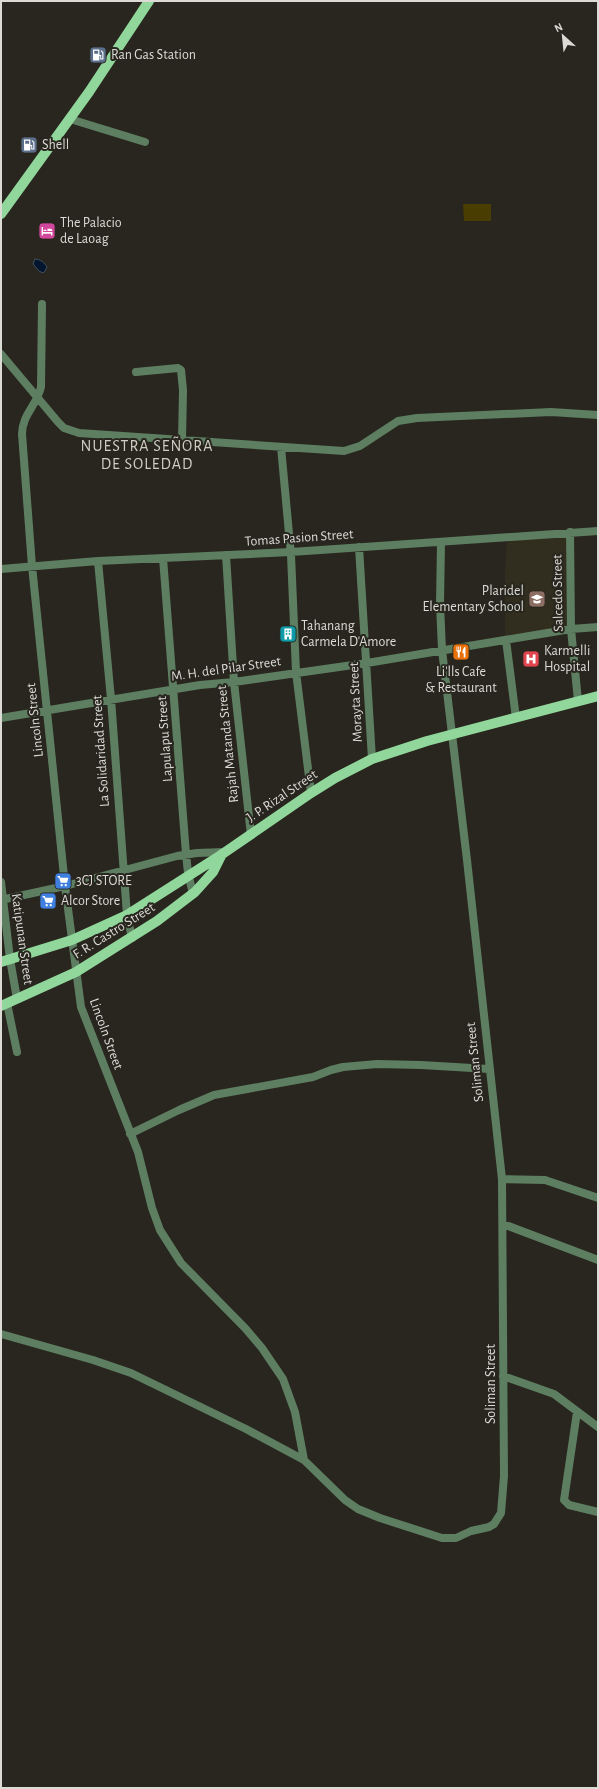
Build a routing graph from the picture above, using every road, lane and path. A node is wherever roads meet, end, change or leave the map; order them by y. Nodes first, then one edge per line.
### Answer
1 (149, 1) edge
2 (70, 119) junction
3 (145, 142) dead end
4 (1, 214) edge
5 (42, 304) dead end
6 (1, 354) edge
7 (136, 372) dead end
8 (37, 398) junction
9 (598, 415) edge
10 (182, 441) junction
11 (281, 447) junction
12 (598, 531) edge
13 (570, 532) junction
14 (440, 542) junction
15 (359, 547) junction
16 (291, 552) junction
17 (226, 555) junction
18 (163, 558) junction
19 (98, 561) junction
20 (32, 566) junction
21 (1, 569) edge
22 (598, 627) edge
23 (571, 630) junction
24 (506, 640) junction
25 (442, 650) junction
26 (367, 663) junction
27 (296, 672) junction
28 (234, 682) junction
29 (174, 689) junction
30 (598, 696) edge
31 (111, 699) junction
32 (578, 701) junction
33 (48, 710) junction
34 (1, 718) edge
35 (516, 718) junction
36 (451, 734) junction
37 (372, 759) junction
38 (311, 793) junction
39 (251, 835) junction
40 (224, 853) junction
41 (186, 854) junction
42 (123, 871) junction
43 (188, 876) junction
44 (1, 882) edge
45 (65, 886) junction
46 (193, 894) junction
47 (2, 900) edge
48 (127, 915) junction
49 (132, 938) junction
50 (72, 940) junction
51 (5, 960) edge
52 (76, 972) junction
53 (8, 1003) edge
54 (17, 1052) dead end
55 (489, 1069) junction
56 (130, 1134) junction
57 (502, 1179) junction
58 (598, 1198) edge
59 (503, 1224) junction
60 (598, 1260) edge
61 (1, 1334) edge
62 (503, 1376) junction
63 (577, 1412) junction
64 (597, 1423) edge
65 (304, 1460) junction
66 (598, 1512) edge

1 - 2 main road
2 - 3 street
2 - 4 main road
5 - 8 street, Lincoln Street
6 - 8 street
7 - 10 street
8 - 10 street
8 - 20 street, Lincoln Street
9 - 11 street
10 - 11 street
11 - 16 street
12 - 13 street, Tomas Pasion Street
13 - 14 street, Tomas Pasion Street
13 - 23 street, Salcedo Street
14 - 15 street, Tomas Pasion Street
14 - 25 street, Soliman Street
15 - 16 street, Tomas Pasion Street
15 - 26 street, Morayta Street
16 - 17 street, Tomas Pasion Street
16 - 27 street
17 - 18 street, Tomas Pasion Street
17 - 28 street, Rajah Matanda Street
18 - 19 street, Tomas Pasion Street
18 - 29 street, Lapulapu Street
19 - 20 street, Tomas Pasion Street
19 - 31 street, La Solidaridad Street
20 - 21 street, Tomas Pasion Street
20 - 33 street, Lincoln Street
22 - 23 street, M. H. del Pilar Street
23 - 24 street, M. H. del Pilar Street
23 - 32 street, Salcedo Street
24 - 25 street, M. H. del Pilar Street
24 - 35 street
25 - 26 street, M. H. del Pilar Street
25 - 36 street, Soliman Street
26 - 27 street, M. H. del Pilar Street
26 - 37 street, Morayta Street
27 - 28 street, M. H. del Pilar Street
27 - 38 street
28 - 29 street, M. H. del Pilar Street
28 - 39 street, Rajah Matanda Street
29 - 31 street, M. H. del Pilar Street
29 - 41 street, Lapulapu Street
30 - 32 main road, J. P. Rizal Street
31 - 33 street, M. H. del Pilar Street
31 - 42 street, La Solidaridad Street
32 - 35 main road, J. P. Rizal Street
33 - 34 street, M. H. del Pilar Street
33 - 45 street, Lincoln Street
35 - 36 main road, J. P. Rizal Street
36 - 37 main road, J. P. Rizal Street
36 - 55 street, Soliman Street
37 - 38 main road, J. P. Rizal Street
38 - 39 main road, J. P. Rizal Street
39 - 40 main road, J. P. Rizal Street
40 - 41 street
40 - 43 main road, J. P. Rizal Street
40 - 46 main road, F. R. Castro Street
41 - 42 street
41 - 43 street, Lapulapu Street
42 - 45 street
42 - 48 street, La Solidaridad Street
43 - 46 street, Lapulapu Street
43 - 48 main road, J. P. Rizal Street
44 - 47 street, Katipunan Street
45 - 47 street
45 - 50 street, Lincoln Street
46 - 49 main road, F. R. Castro Street
47 - 51 street, Katipunan Street
48 - 49 street, La Solidaridad Street
48 - 50 main road, J. P. Rizal Street
49 - 52 main road, F. R. Castro Street
50 - 51 main road, J. P. Rizal Street
50 - 52 street, Lincoln Street
51 - 53 street, Katipunan Street
52 - 53 main road, F. R. Castro Street
52 - 56 street, Lincoln Street
53 - 54 street, Katipunan Street
55 - 56 street
55 - 57 street, Soliman Street
56 - 65 street, Lincoln Street
57 - 58 street
57 - 59 street, Soliman Street
59 - 60 street
59 - 62 street, Soliman Street
61 - 65 street
62 - 63 street
62 - 65 street, Soliman Street
63 - 64 street
63 - 66 street

